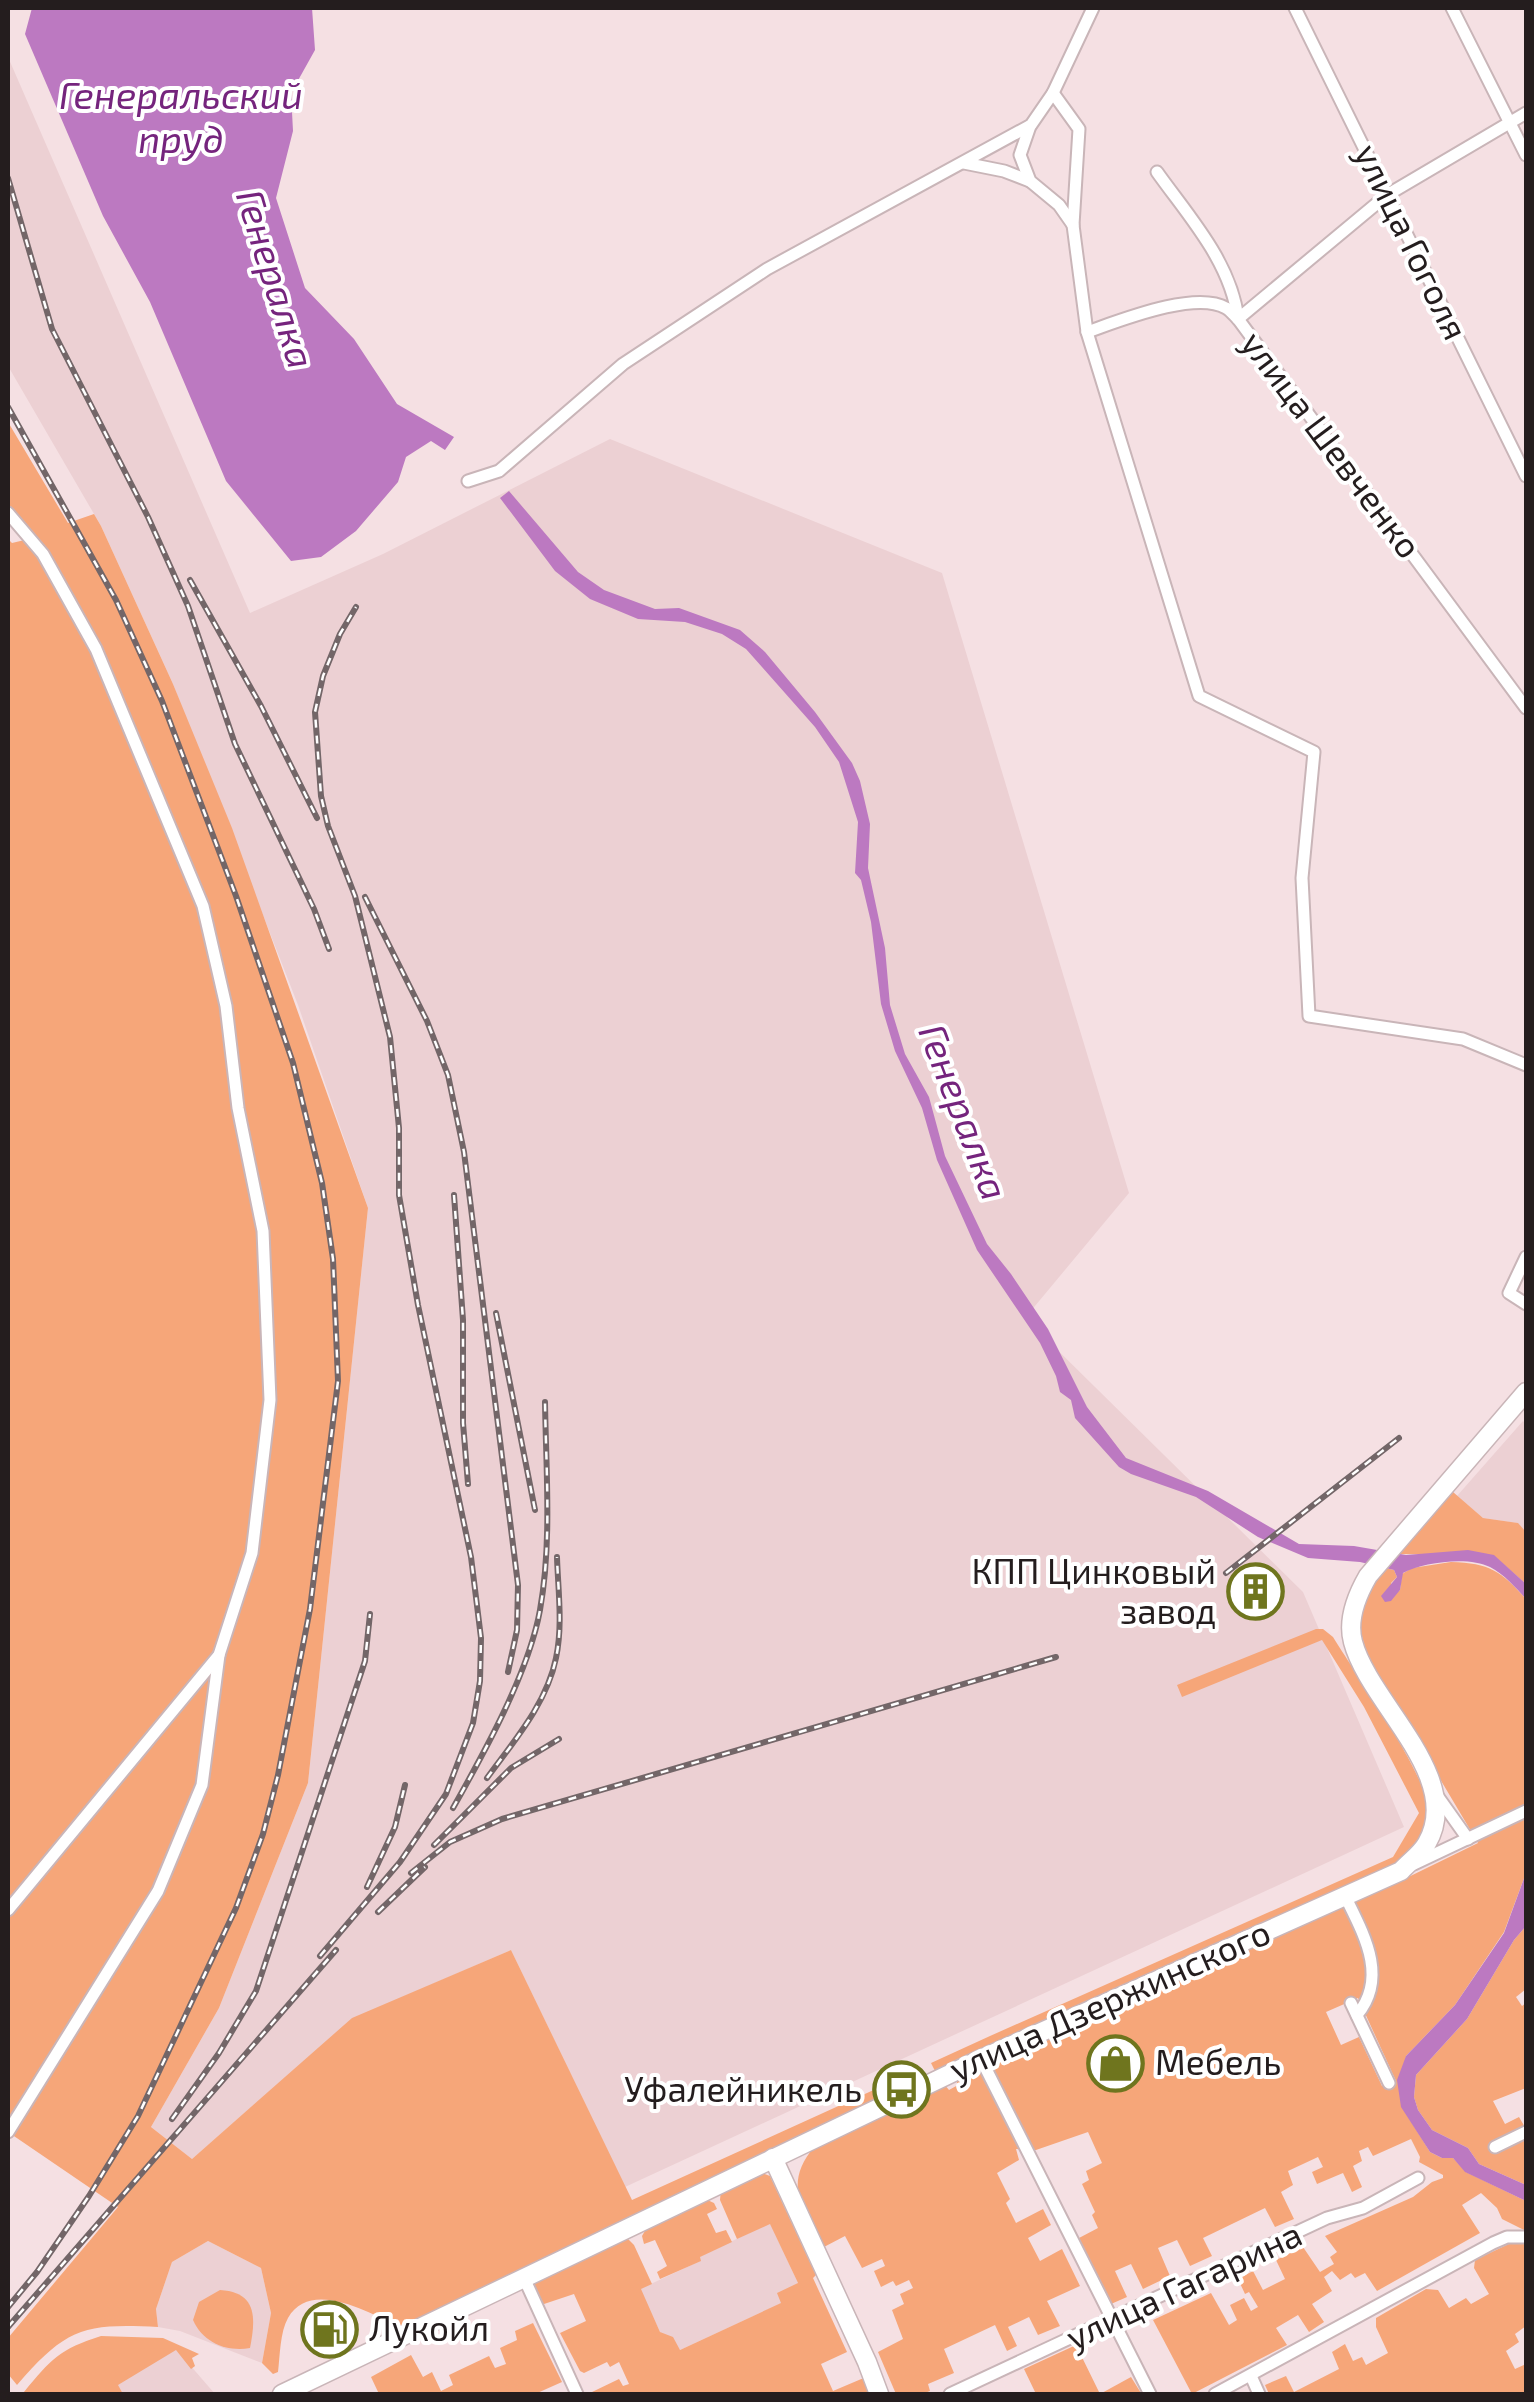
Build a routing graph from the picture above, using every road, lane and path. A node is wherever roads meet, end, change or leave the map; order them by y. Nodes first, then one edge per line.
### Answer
1 (1093, 8) edge
2 (1296, 8) edge
3 (1452, 8) edge
4 (1053, 93) junction
5 (1526, 113) edge
6 (1509, 121) junction
7 (1030, 126) junction
8 (1526, 155) edge
9 (964, 163) junction
10 (1156, 172) dead end
11 (1030, 181) junction
12 (1387, 195) junction
13 (1072, 226) junction
14 (1238, 319) junction
15 (1087, 332) junction
16 (1526, 476) edge
17 (468, 481) dead end
18 (8, 513) edge
19 (1526, 708) edge
20 (1526, 1064) edge
21 (1526, 1257) edge
22 (1526, 1304) edge
23 (1526, 1396) edge
24 (220, 1655) junction
25 (1436, 1794) junction
26 (1526, 1812) edge
27 (1468, 1839) junction
28 (1401, 1870) junction
29 (1344, 1896) junction
30 (8, 1910) edge
31 (980, 2059) junction
32 (1389, 2083) dead end
33 (8, 2132) edge
34 (1526, 2132) edge
35 (1494, 2147) dead end
36 (774, 2158) junction
37 (1418, 2178) dead end
38 (1526, 2237) edge
39 (524, 2278) junction
40 (1110, 2321) junction
41 (1252, 2376) junction
42 (879, 2393) edge
43 (282, 2394) edge
44 (577, 2394) edge
45 (950, 2394) edge
46 (1150, 2394) edge
47 (1216, 2394) edge
48 (1259, 2394) edge

1 - 4 street
2 - 12 street, улица Гоголя
3 - 6 street
4 - 7 street
4 - 13 street
5 - 6 street
6 - 8 street
6 - 12 street
7 - 9 street
7 - 11 street
9 - 11 street
9 - 17 street
10 - 14 street, улица Шевченко
11 - 13 street
12 - 14 street
12 - 16 street, улица Гоголя
13 - 15 street
14 - 15 street
14 - 19 street, улица Шевченко
15 - 20 street
18 - 24 street
21 - 22 street
23 - 25 main road
24 - 30 street
24 - 33 street
25 - 27 street
25 - 28 main road
26 - 27 street
27 - 28 street
28 - 29 main road, улица Дзержинского
29 - 31 main road, улица Дзержинского
29 - 32 street
31 - 36 main road, улица Дзержинского
31 - 40 street
34 - 35 street
36 - 39 main road, улица Дзержинского
36 - 42 main road
37 - 40 street, улица Гагарина
38 - 41 street
39 - 43 main road, улица Дзержинского
39 - 44 street
40 - 45 street, улица Гагарина
40 - 46 street
41 - 47 street
41 - 48 street

